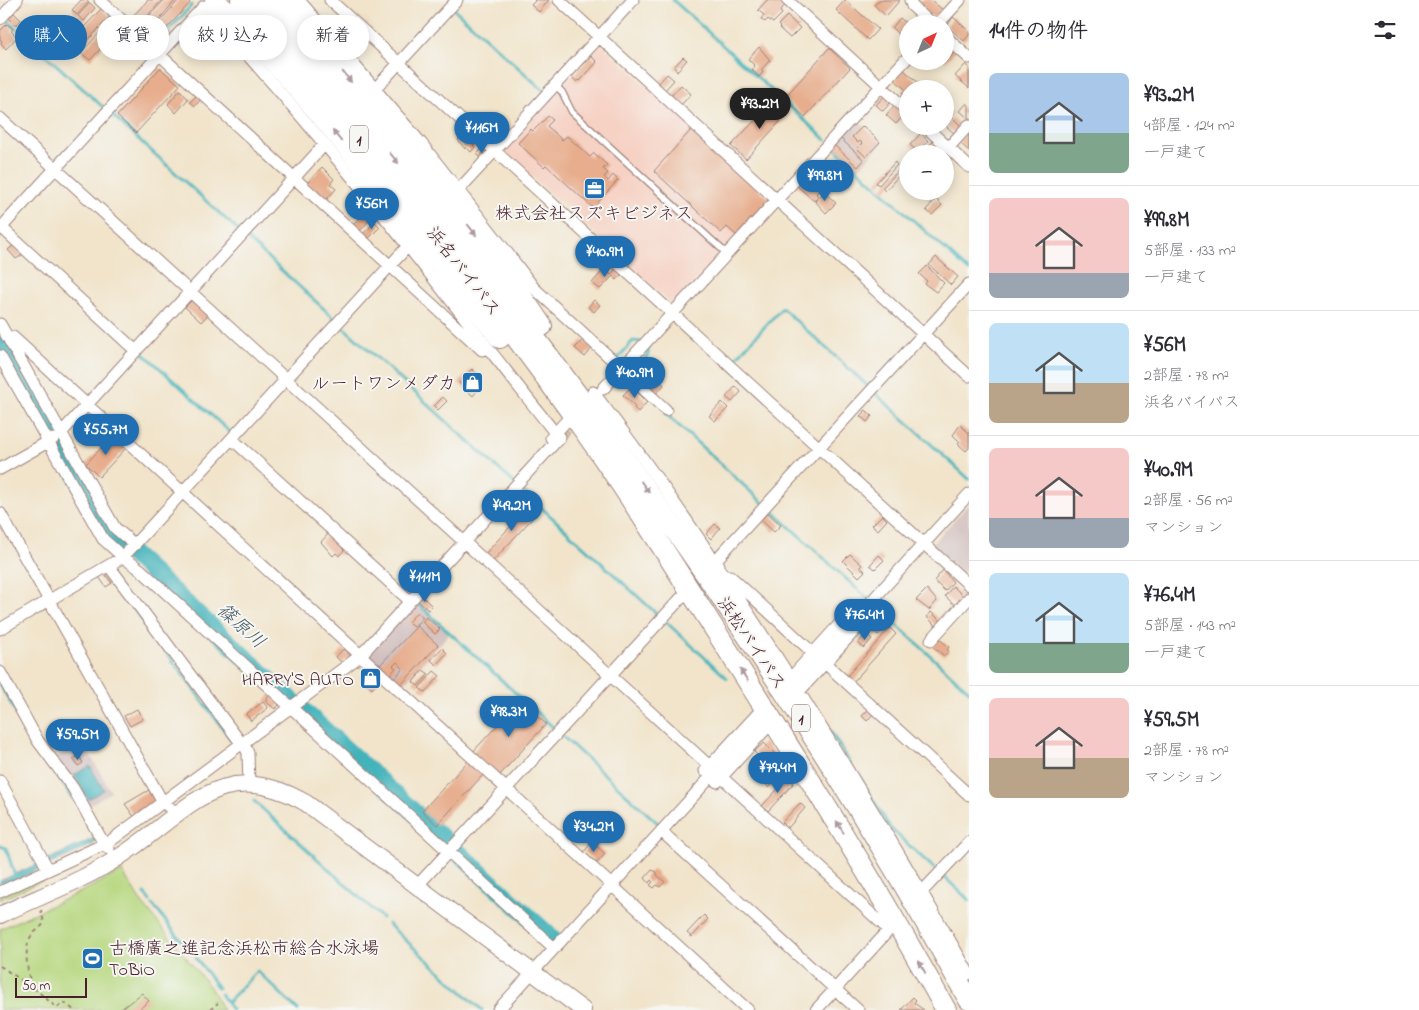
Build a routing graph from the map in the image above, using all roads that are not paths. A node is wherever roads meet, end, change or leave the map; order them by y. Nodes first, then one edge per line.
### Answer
1 (17, 0) edge
2 (100, 0) edge
3 (241, 0) edge
4 (262, 0) edge
5 (281, 0) edge
6 (299, 0) edge
7 (330, 0) edge
8 (457, 0) edge
9 (559, 0) edge
10 (633, 0) edge
11 (787, 0) edge
12 (910, 0) edge
13 (960, 0) edge
14 (205, 3) edge
15 (116, 15) edge
16 (922, 15) edge
17 (946, 15) edge
18 (0, 19) edge
19 (599, 37) junction
20 (169, 43) edge
21 (954, 44) edge
22 (969, 58) edge
23 (154, 60) edge
24 (166, 60) edge
25 (399, 63) junction
26 (899, 67) edge
27 (555, 85) junction
28 (881, 86) junction
29 (376, 88) junction
30 (899, 102) edge
31 (0, 118) edge
32 (969, 125) edge
33 (934, 135) edge
34 (325, 144) junction
35 (945, 145) edge
36 (951, 145) edge
37 (495, 151) junction
38 (954, 153) edge
39 (969, 167) edge
40 (55, 168) junction
41 (294, 178) junction
42 (454, 195) junction
43 (777, 200) junction
44 (1, 228) edge
45 (414, 242) junction
46 (727, 254) junction
47 (390, 266) junction
48 (969, 284) edge
49 (190, 292) junction
50 (672, 314) junction
51 (0, 324) edge
52 (923, 334) junction
53 (9, 340) junction
54 (644, 345) junction
55 (488, 348) junction
56 (136, 351) junction
57 (0, 356) edge
58 (622, 369) junction
59 (969, 376) edge
60 (286, 379) junction
61 (596, 398) junction
62 (86, 405) junction
63 (666, 410) dead end
64 (565, 429) junction
65 (56, 437) junction
66 (232, 438) junction
67 (819, 448) junction
68 (609, 452) junction
69 (0, 468) edge
70 (522, 478) junction
71 (182, 493) junction
72 (969, 494) edge
73 (0, 513) edge
74 (464, 542) junction
75 (924, 544) junction
76 (129, 551) junction
77 (716, 561) junction
78 (109, 566) junction
79 (969, 585) edge
80 (690, 591) junction
81 (969, 598) edge
82 (49, 600) junction
83 (410, 601) junction
84 (862, 611) junction
85 (0, 629) edge
86 (931, 640) dead end
87 (813, 652) junction
88 (360, 656) junction
89 (825, 663) junction
90 (0, 672) edge
91 (610, 675) junction
92 (792, 688) junction
93 (294, 704) junction
94 (765, 717) junction
95 (242, 742) junction
96 (715, 772) junction
97 (0, 781) edge
98 (250, 784) junction
99 (506, 789) junction
100 (969, 795) edge
101 (162, 801) junction
102 (858, 808) junction
103 (177, 814) junction
104 (662, 831) junction
105 (969, 842) edge
106 (104, 844) junction
107 (452, 849) junction
108 (118, 858) junction
109 (46, 865) junction
110 (417, 886) junction
111 (611, 886) junction
112 (0, 892) edge
113 (917, 896) junction
114 (0, 915) edge
115 (894, 928) junction
116 (554, 948) junction
117 (532, 972) junction
118 (969, 974) edge
119 (835, 989) junction
120 (969, 1000) edge
121 (498, 1010) edge
122 (583, 1010) edge
123 (748, 1010) edge
124 (816, 1010) edge
125 (858, 1010) edge
126 (946, 1010) edge
127 (961, 1010) edge

1 - 18 street
2 - 15 street
3 - 68 highway, 浜名バイパス / 1
4 -> 68 highway, 浜名バイパス / 1
5 -> 42 highway
6 - 29 street
7 - 25 street
8 - 25 street
9 - 19 street
10 - 19 street
11 - 28 street
12 - 16 street
13 - 17 street
14 - 20 street
14 - 34 street
45 -> 14 highway
19 - 27 street
19 - 43 street
21 - 22 street
23 - 40 street
24 - 41 street
25 - 29 street
25 - 37 street
26 - 28 street
27 - 37 street
27 - 46 lane
28 - 30 street
28 - 43 street
29 - 42 street
31 - 40 street
32 - 36 street
33 - 35 street
34 - 41 street
34 - 45 street
37 - 42 street
37 - 50 street
38 - 39 street
40 - 44 street
40 - 49 street
41 - 47 street
41 - 49 street
42 - 58 street
42 -> 61 highway
43 - 46 street
43 - 52 street
44 - 56 street
45 - 47 street
45 - 55 street
45 - 64 highway
46 - 50 street
47 - 55 street
47 - 60 street
48 - 52 street
49 - 56 street
49 - 60 street
50 - 54 street
50 - 67 street
51 - 53 street
52 - 59 street
52 - 67 street
53 - 62 street
53 - 65 street
54 - 58 street
54 - 61 street
55 - 64 street
56 - 62 street
57 - 65 street
58 - 61 street
58 - 63 street
60 - 66 street
60 - 74 street
61 - 68 highway
61 - 77 street
62 - 65 street
62 - 71 street
64 - 68 highway
64 - 70 street
64 - 70 street
65 - 69 street
65 - 76 street
65 - 76 street
66 - 71 street
66 - 83 street
67 - 75 street
67 - 77 street
68 - 80 highway, 浜松バイパス / 1
68 -> 92 highway, 浜松バイパス / 1
70 - 74 street
71 - 76 street
71 - 88 street
72 - 75 street
73 - 82 street
74 - 83 street
74 - 91 street
75 - 79 street
75 - 84 street
76 - 78 street
76 - 93 street
77 - 87 street
77 - 92 street
78 - 82 street
78 - 95 street
80 - 91 street
94 -> 80 highway, 浜松バイパス / 1
81 - 86 street
82 - 85 street
82 - 101 street
83 - 88 street
84 - 87 street
84 - 89 street
84 - 92 street
87 - 92 street
88 - 93 street
88 - 99 street
89 - 92 street
89 - 100 street
90 - 106 street
91 - 96 street
91 - 99 street
92 - 102 highway, 浜松バイパス / 1
92 - 113 street
93 - 95 street
93 - 107 street
94 - 96 street
94 - 96 street
115 -> 94 highway, 浜松バイパス / 1
95 - 98 street
95 - 101 street
96 - 104 street
96 - 115 street
97 - 109 street
98 - 103 street
98 - 110 street
99 - 107 street
99 - 111 street
101 - 103 street
101 - 106 street
102 - 113 highway, 浜松バイパス / 1
102 - 127 highway
103 - 108 street
104 - 111 street
104 - 119 street
105 - 113 street
106 - 108 street
106 - 109 street
107 - 110 street
107 - 116 street
108 - 114 street
109 - 112 street
110 - 117 street
111 - 116 street
111 - 123 street
113 - 118 street
113 - 120 highway, 浜松バイパス / 1
115 - 119 street
126 -> 115 highway, 浜松バイパス / 1
116 - 117 street
117 - 121 street
117 - 122 street
119 - 124 street
119 - 125 street

